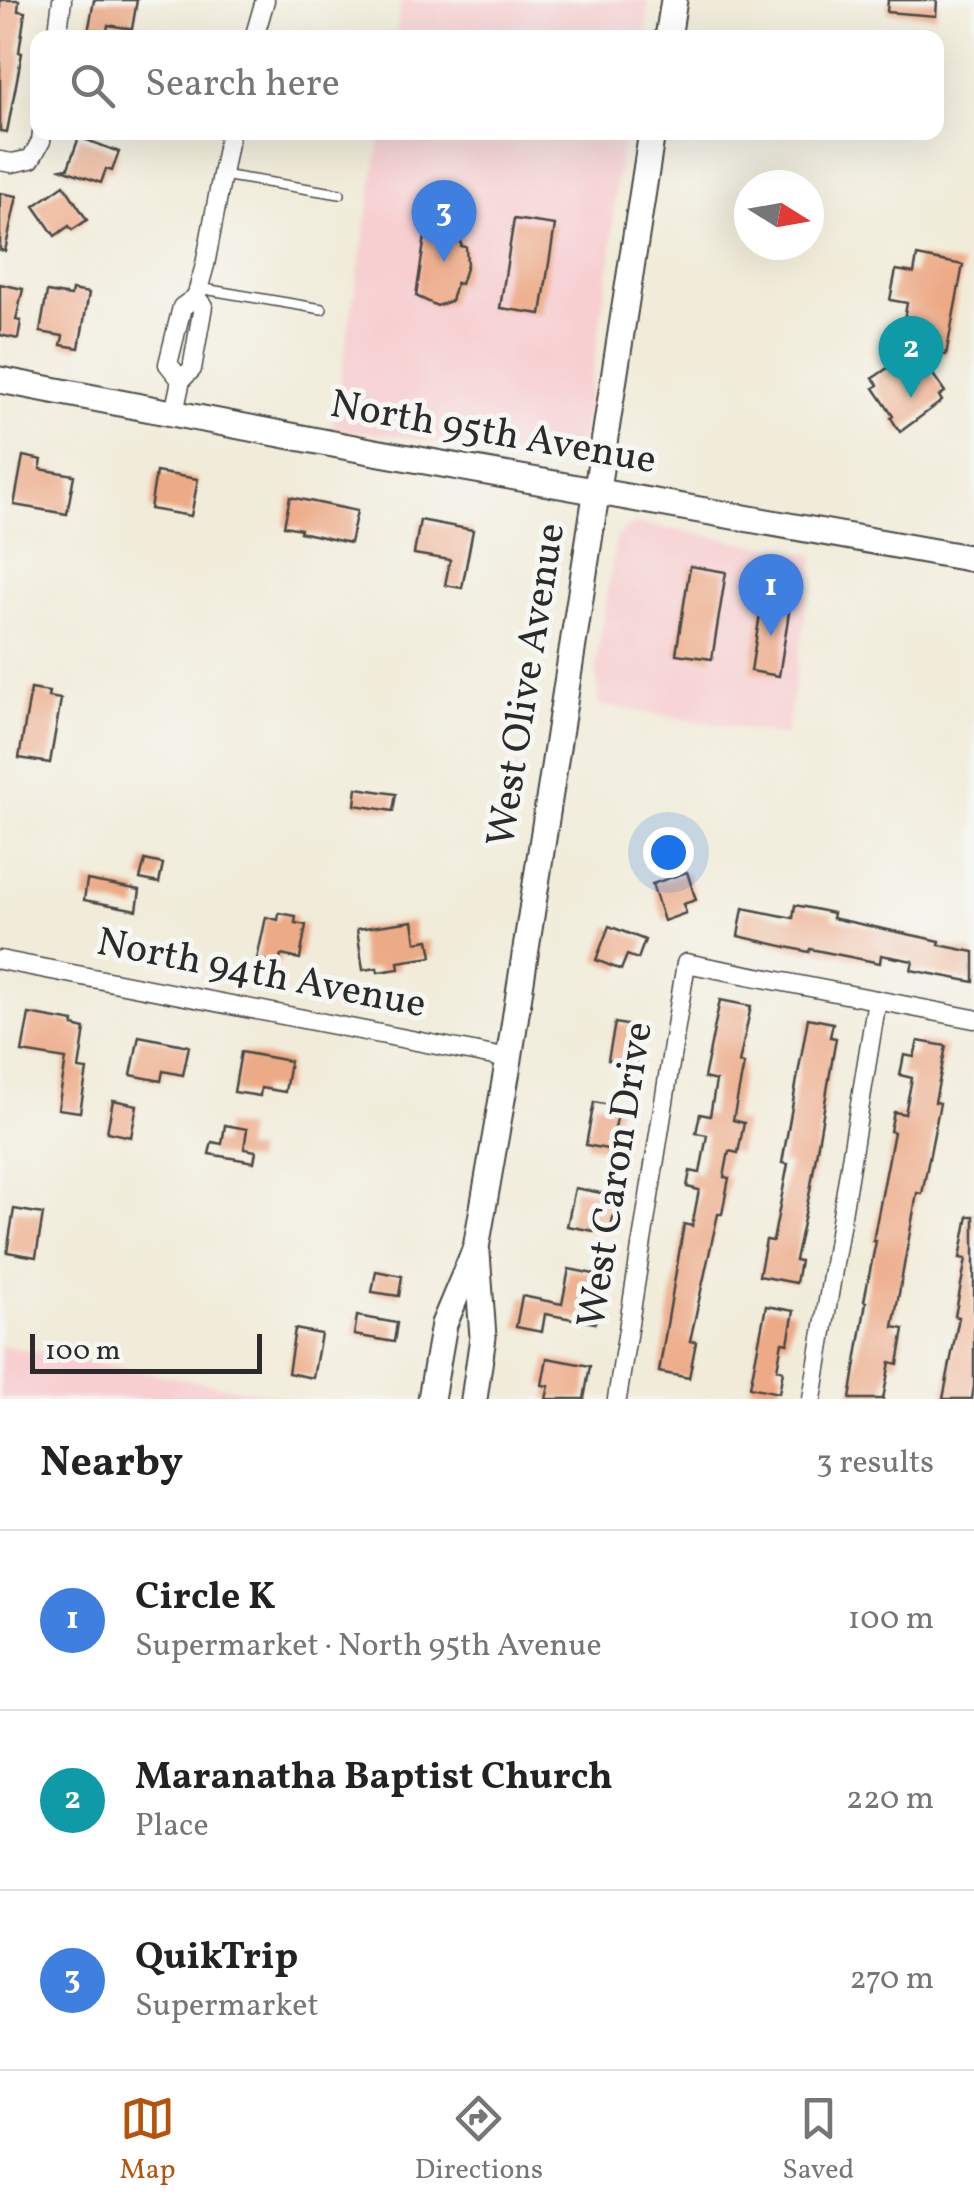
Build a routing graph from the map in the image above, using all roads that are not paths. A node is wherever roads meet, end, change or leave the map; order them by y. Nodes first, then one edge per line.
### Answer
1 (62, 0) edge
2 (265, 0) edge
3 (674, 0) edge
4 (57, 30) edge
5 (256, 30) edge
6 (669, 30) edge
7 (41, 140) edge
8 (229, 140) edge
9 (651, 140) edge
10 (0, 160) edge
11 (222, 175) junction
12 (340, 194) dead end
13 (197, 293) junction
14 (322, 309) dead end
15 (0, 380) edge
16 (174, 413) junction
17 (596, 490) junction
18 (974, 560) edge
19 (0, 960) edge
20 (877, 1000) junction
21 (974, 1020) edge
22 (509, 1059) junction
23 (476, 1248) junction
24 (431, 1399) edge
25 (474, 1399) edge
26 (618, 1399) edge
27 (812, 1399) edge

1 - 4 street
2 - 5 street
3 - 6 main road
7 - 10 street
8 - 11 street
9 - 17 main road, West Olive Avenue
11 - 12 lane
11 - 13 street
13 - 14 lane
13 - 16 street
15 - 16 main road, North 95th Avenue
16 - 17 main road, North 95th Avenue
17 - 18 main road, North 95th Avenue
17 - 22 main road, West Olive Avenue
19 - 22 street, North 94th Avenue
20 - 21 street
20 - 26 street, West Caron Drive
20 - 27 street
22 - 23 main road, West Olive Avenue
23 - 24 main road, West Olive Avenue
23 - 25 main road, West Olive Avenue

